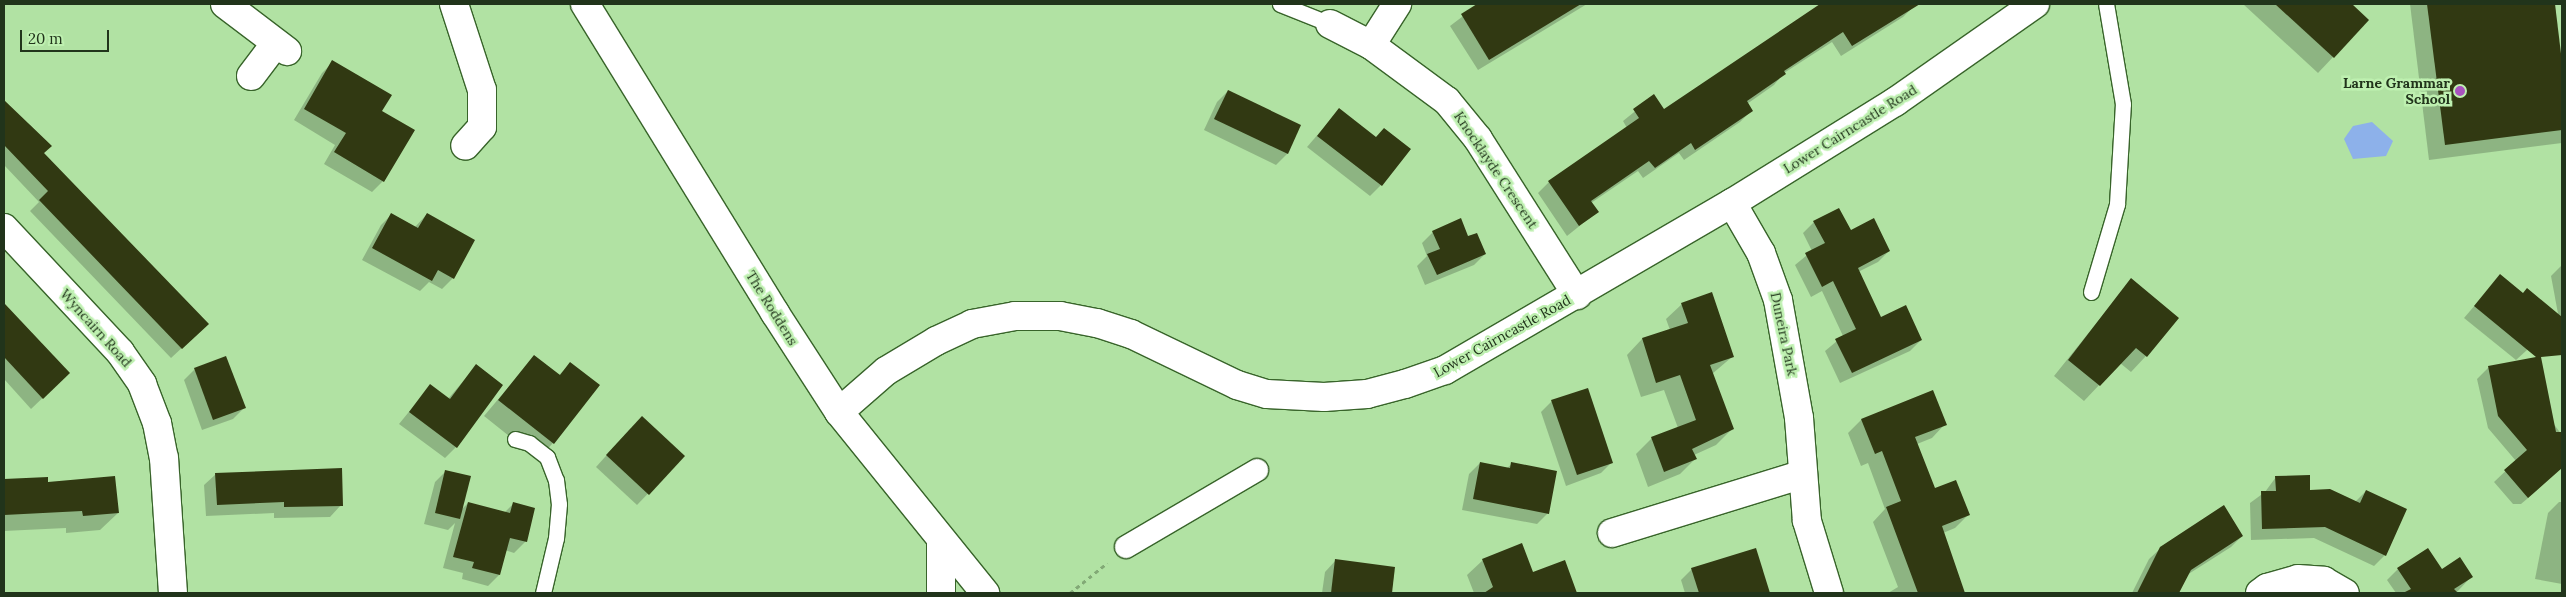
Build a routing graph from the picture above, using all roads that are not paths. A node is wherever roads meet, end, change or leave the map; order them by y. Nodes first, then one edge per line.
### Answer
1 (225, 4) edge
2 (454, 4) edge
3 (585, 4) edge
4 (1280, 4) edge
5 (1397, 4) edge
6 (2035, 4) edge
7 (2106, 4) edge
8 (1330, 24) joint
9 (1371, 45) junction
10 (251, 76) dead end
11 (465, 146) dead end
12 (1732, 203) junction
13 (4, 228) edge
14 (2091, 292) dead end
15 (1577, 295) junction
16 (839, 412) junction
17 (515, 439) dead end
18 (1257, 470) dead end
19 (1801, 474) junction
20 (1612, 534) dead end
21 (941, 540) junction
22 (1126, 547) road end
23 (173, 593) edge
24 (543, 593) edge
25 (941, 593) edge
26 (986, 593) edge
27 (1829, 593) edge
28 (2260, 593) edge
29 (2345, 593) edge

1 - 10 street
2 - 11 street
3 - 16 street, The Roddens
4 - 8 lane
5 - 9 street
6 - 12 street, Lower Cairncastle Road
7 - 14 lane
8 - 9 street, Knocklayde Crescent
9 - 15 street, Knocklayde Crescent
12 - 15 street, Lower Cairncastle Road
12 - 19 street, Duneira Park
13 - 23 street, Wyncairn Road
15 - 16 street, Lower Cairncastle Road
16 - 21 street, The Roddens
17 - 24 lane
18 - 22 street
19 - 20 street
19 - 27 street, Duneira Park
21 - 25 street
21 - 26 street, The Roddens
28 - 29 street

